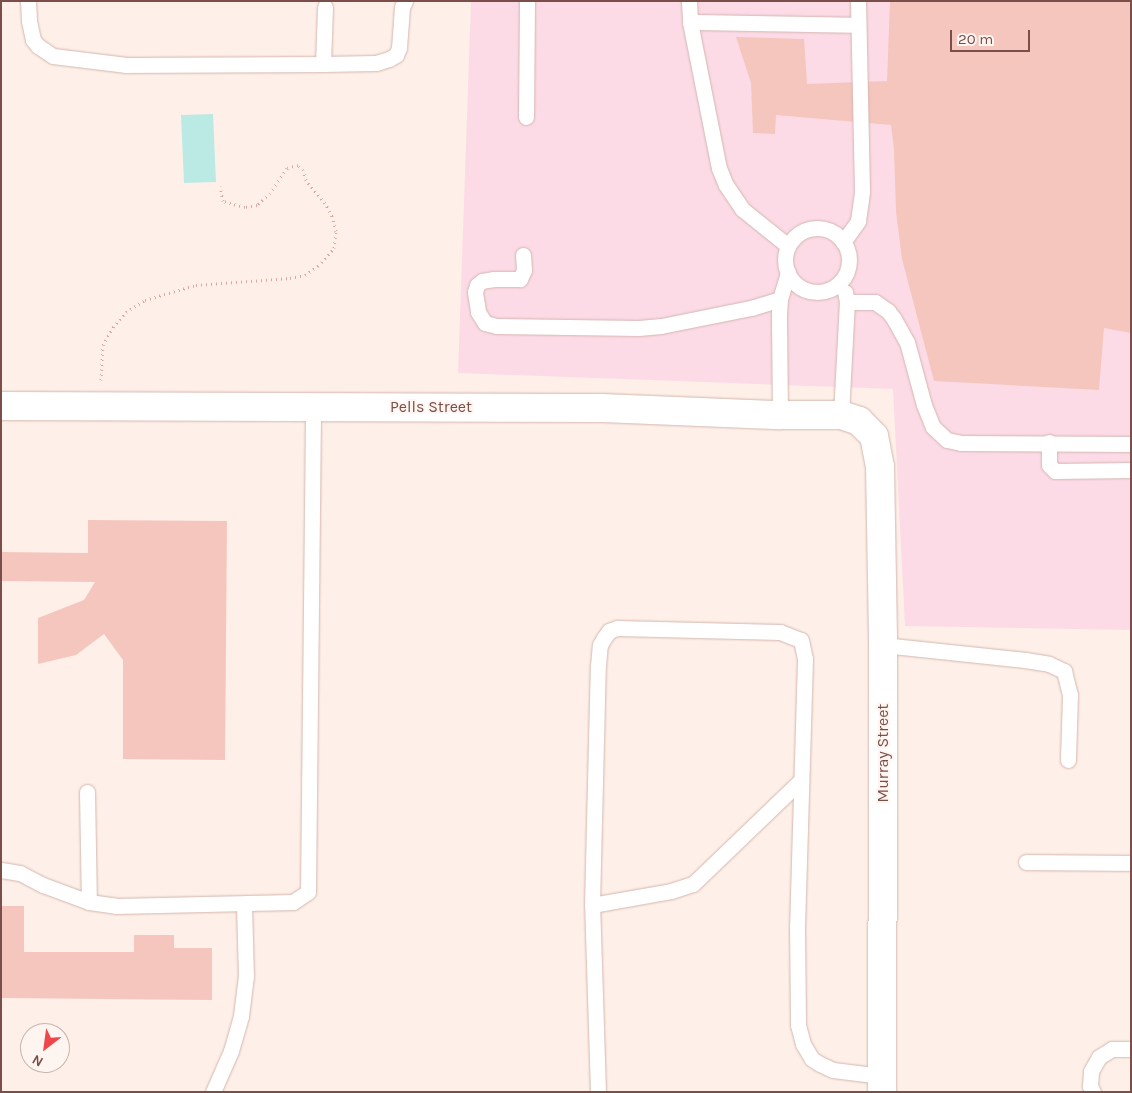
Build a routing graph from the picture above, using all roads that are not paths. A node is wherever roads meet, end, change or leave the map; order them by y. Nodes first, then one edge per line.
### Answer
1 (28, 1) edge
2 (405, 1) edge
3 (527, 1) edge
4 (689, 1) edge
5 (858, 1) edge
6 (325, 7) dead end
7 (690, 22) junction
8 (858, 25) junction
9 (323, 64) junction
10 (526, 117) dead end
11 (843, 242) junction
12 (788, 246) junction
13 (522, 255) dead end
14 (788, 272) junction
15 (843, 278) junction
16 (780, 298) junction
17 (847, 302) junction
18 (1, 406) edge
19 (312, 407) junction
20 (780, 415) junction
21 (850, 418) junction
22 (1049, 442) junction
23 (1131, 444) edge
24 (1131, 470) edge
25 (883, 645) junction
26 (1068, 760) dead end
27 (801, 780) junction
28 (88, 792) dead end
29 (1026, 862) dead end
30 (1131, 863) edge
31 (1, 870) edge
32 (89, 902) junction
33 (244, 904) junction
34 (592, 904) junction
35 (1131, 1049) edge
36 (882, 1084) edge
37 (212, 1092) edge
38 (598, 1092) edge
39 (1093, 1092) edge

1 - 9 lane
2 - 9 lane
3 - 10 lane
4 - 7 lane
5 - 8 lane
6 - 9 lane
7 - 8 lane
7 - 12 lane
8 - 11 lane
11 - 12 lane
11 - 15 lane
12 - 14 lane
13 - 16 lane
14 - 15 lane
14 - 16 lane
15 - 17 lane
16 - 20 lane
17 - 21 lane
17 - 22 lane
18 - 19 street, Pells Street
19 - 20 street, Pells Street
19 - 33 lane
20 - 21 street, Pells Street
21 - 25 street, Murray Street
22 - 23 lane
22 - 24 lane
25 - 26 lane
25 - 36 street, Murray Street
27 - 34 lane
27 - 34 lane
27 - 36 lane
28 - 32 lane
29 - 30 lane
31 - 32 lane
32 - 33 lane
33 - 37 lane
34 - 38 lane
35 - 39 lane

